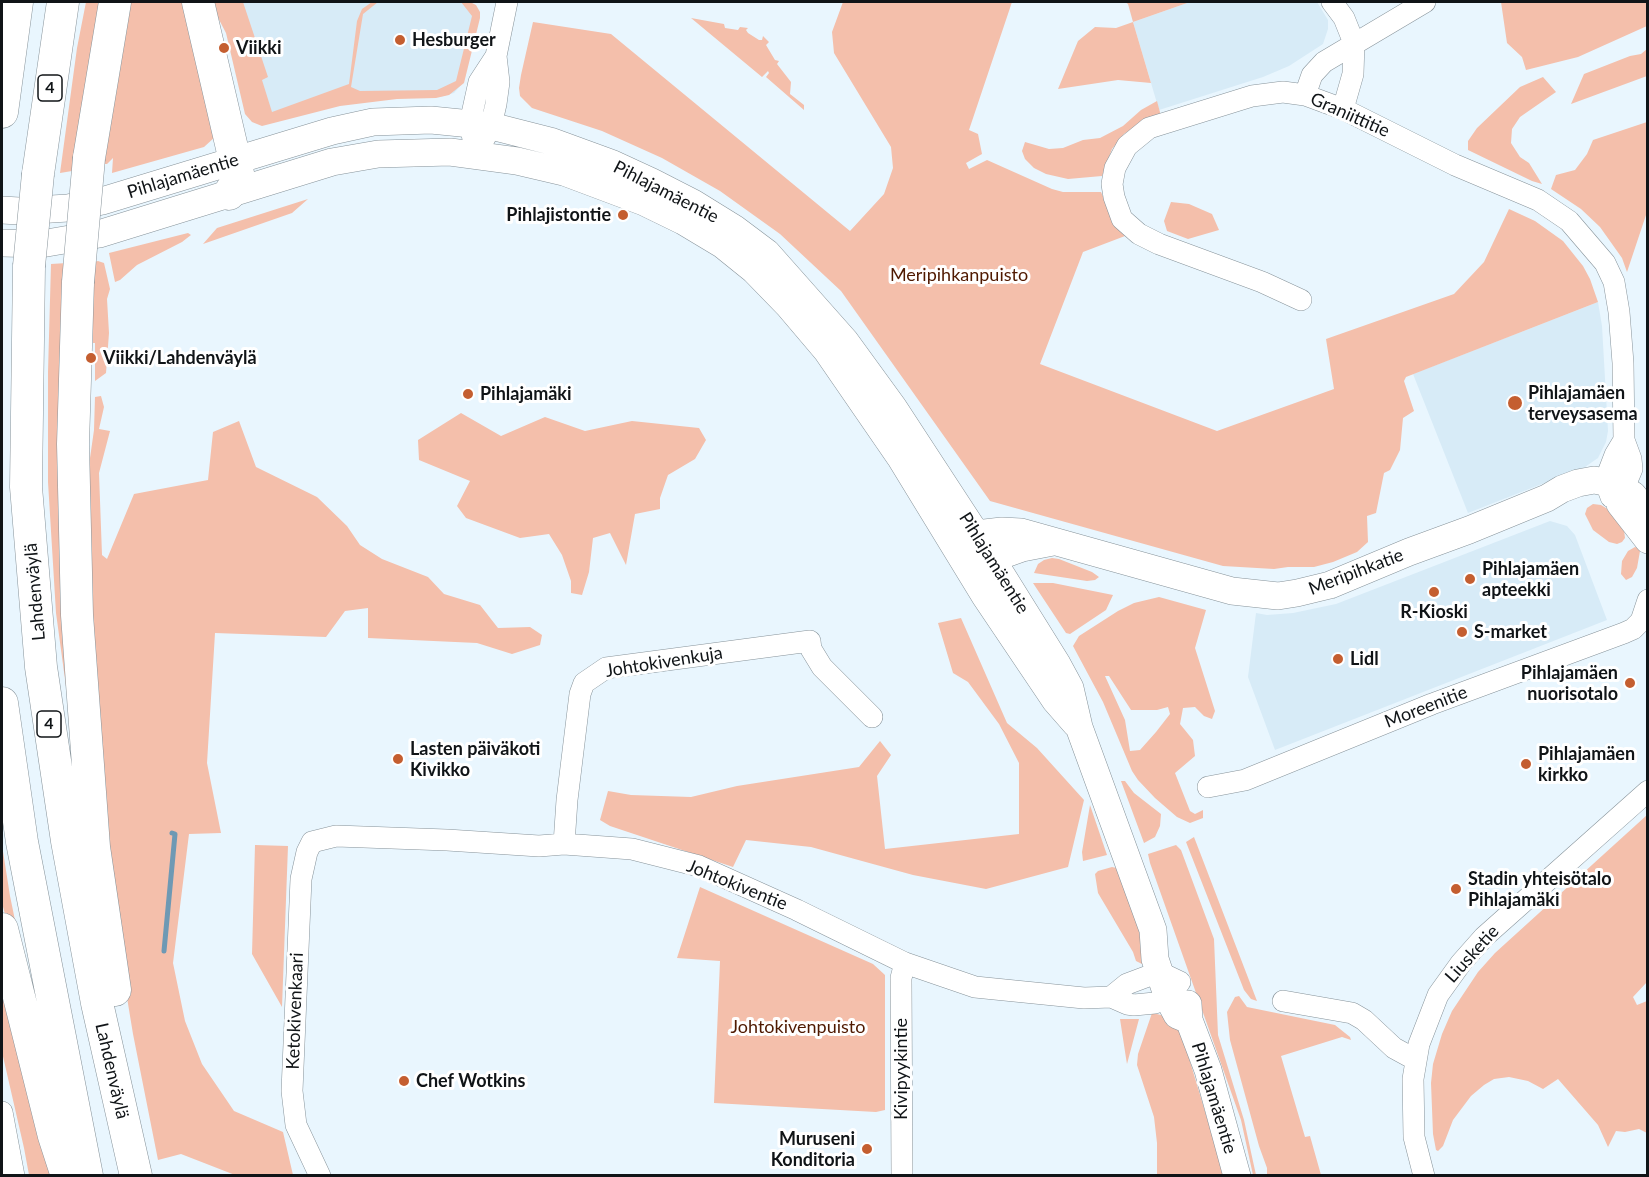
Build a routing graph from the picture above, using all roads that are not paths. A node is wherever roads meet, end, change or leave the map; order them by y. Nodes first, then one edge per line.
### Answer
1 (17, 2) edge
2 (63, 2) edge
3 (115, 2) edge
4 (198, 2) edge
5 (507, 2) edge
6 (1332, 2) edge
7 (1425, 2) edge
8 (1354, 43) junction
9 (1305, 95) junction
10 (1343, 109) junction
11 (2, 112) edge
12 (481, 124) junction
13 (476, 154) junction
14 (235, 160) junction
15 (229, 194) junction
16 (2, 210) edge
17 (2, 243) edge
18 (1301, 300) dead end
19 (1613, 489) junction
20 (1647, 514) edge
21 (976, 534) junction
22 (1647, 540) edge
23 (1055, 541) junction
24 (963, 559) junction
25 (992, 559) junction
26 (1647, 600) edge
27 (1644, 620) edge
28 (2, 703) edge
29 (872, 717) dead end
30 (1079, 727) junction
31 (1208, 787) dead end
32 (1647, 791) edge
33 (312, 842) joint
34 (564, 844) junction
35 (2, 929) edge
36 (904, 963) junction
37 (1169, 984) junction
38 (1282, 1001) dead end
39 (1416, 1060) junction
40 (2, 1112) edge
41 (14, 1176) edge
42 (67, 1176) edge
43 (87, 1176) edge
44 (137, 1176) edge
45 (320, 1176) edge
46 (902, 1176) edge
47 (1237, 1176) edge
48 (1424, 1176) edge

1 - 11 highway
2 - 44 highway, Lahdenväylä / 4, bridge
3 - 44 highway, bridge
4 - 14 highway
5 - 12 street
6 - 8 street
7 - 8 street
8 - 9 street
8 - 10 street
9 - 10 street, Graniittitie
9 - 18 street, Graniittitie
10 - 19 street, Graniittitie
12 - 13 street
12 - 14 main road, Pihlajamäentie
12 - 21 main road, Pihlajamäentie
13 - 15 main road, Pihlajamäentie
13 - 24 main road, Pihlajamäentie
14 - 15 highway
14 - 16 main road, Pihlajamäentie
15 - 17 main road, Pihlajamäentie
19 - 20 main road
19 - 22 main road
19 - 23 main road, Meripihkatie
21 - 23 main road, Meripihkatie
21 - 24 main road
21 - 25 main road, Pihlajamäentie
23 - 25 main road, Meripihkatie
24 - 25 main road, Meripihkatie
24 - 30 main road, Pihlajamäentie
25 - 30 main road, Pihlajamäentie
26 - 27 street, Moreenitie
27 - 31 street, Moreenitie
28 - 43 highway
29 - 34 street, Johtokivenkuja
30 - 37 main road, Pihlajamäentie
32 - 39 street, Liusketie
33 - 34 street, Johtokiventie
33 - 45 street, Ketokivenkaari
34 - 36 street, Johtokiventie
35 - 42 highway
36 - 37 street, Johtokiventie
36 - 46 street, Kivipyykintie
37 - 47 main road, Pihlajamäentie
38 - 39 street
39 - 48 street, Liusketie
40 - 41 street

